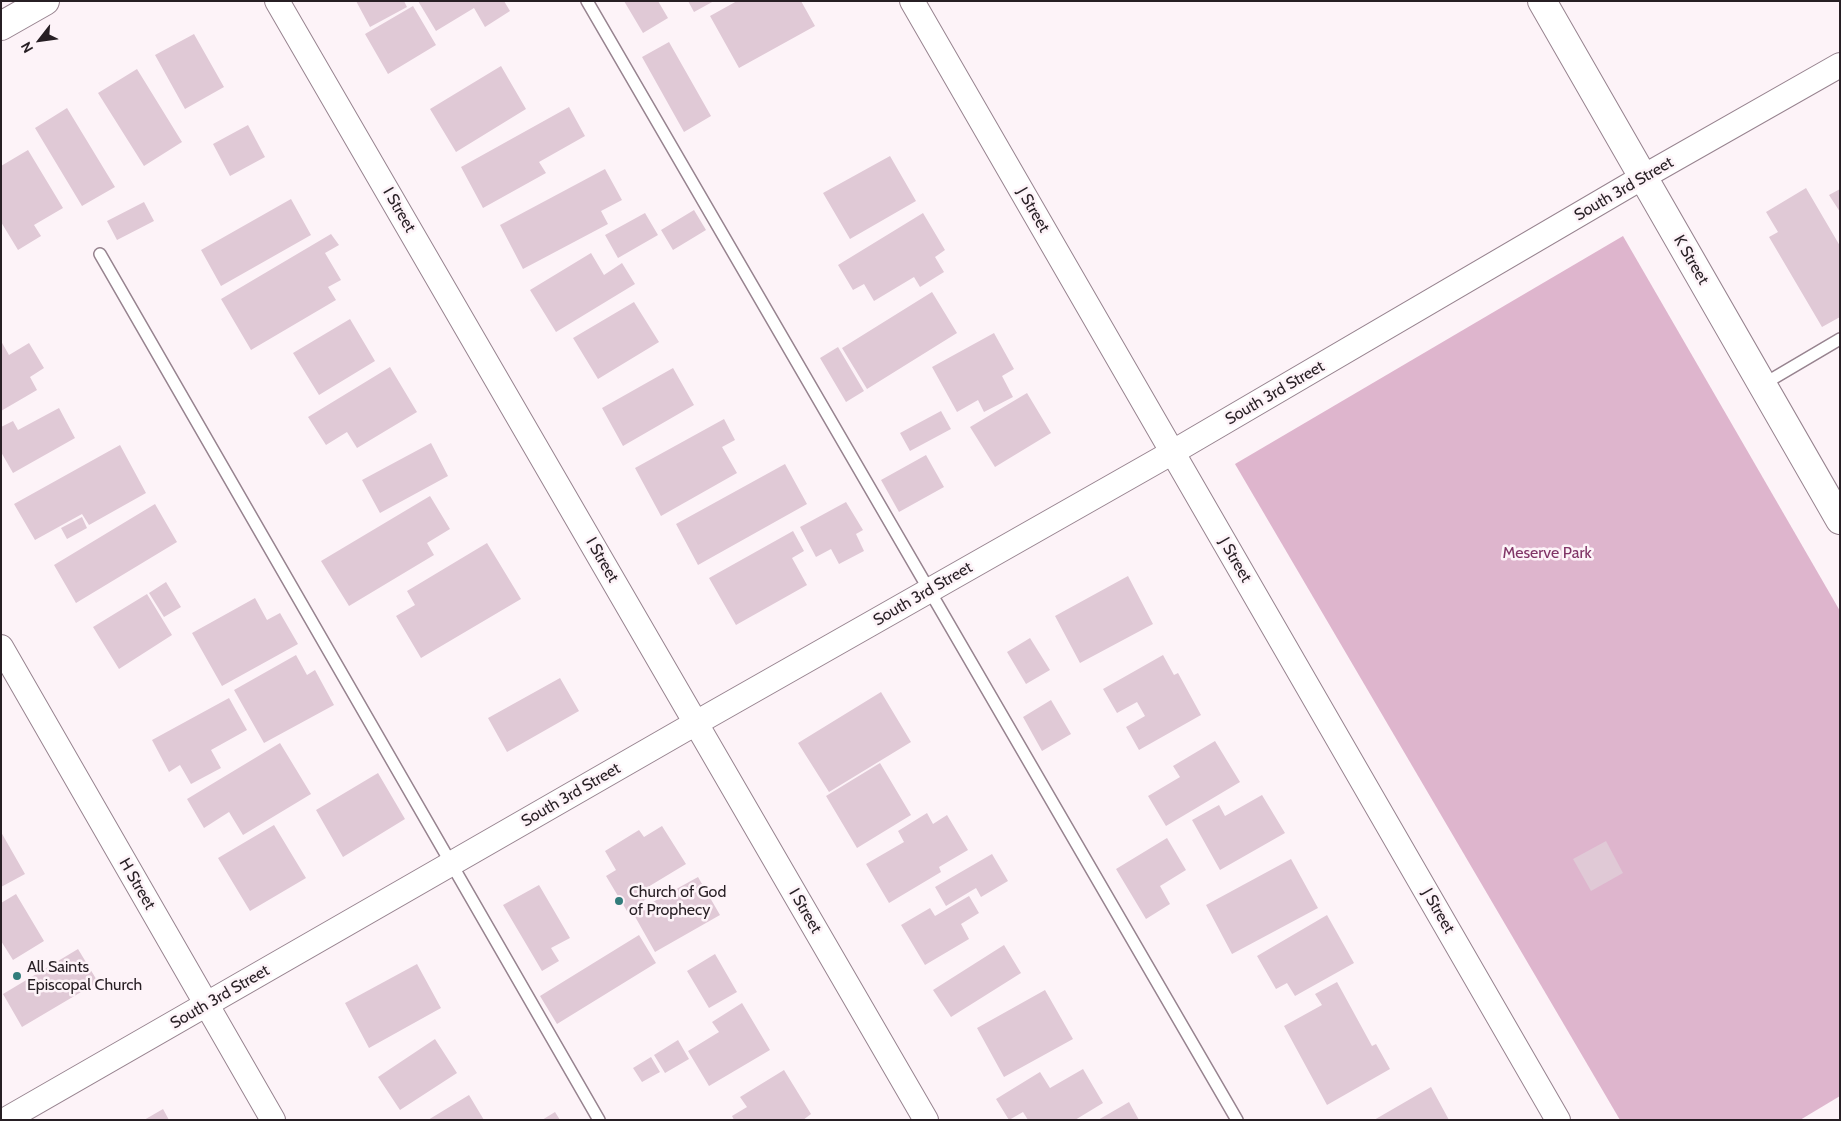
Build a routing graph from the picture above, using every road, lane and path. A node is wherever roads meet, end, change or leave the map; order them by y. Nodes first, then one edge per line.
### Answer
1 (45, 1) edge
2 (278, 1) edge
3 (587, 1) edge
4 (912, 1) edge
5 (1542, 1) edge
6 (1, 26) edge
7 (1840, 66) edge
8 (1643, 177) junction
9 (100, 254) dead end
10 (1840, 339) edge
11 (1762, 384) junction
12 (1173, 452) junction
13 (1840, 520) edge
14 (930, 590) junction
15 (1, 647) edge
16 (696, 723) junction
17 (452, 864) junction
18 (207, 1005) junction
19 (5, 1120) edge
20 (273, 1120) edge
21 (599, 1120) edge
22 (926, 1120) edge
23 (1237, 1120) edge
24 (1558, 1120) edge

1 - 6 street
2 - 16 street, I Street
3 - 14 lane
4 - 12 street, J Street
5 - 8 street, K Street
7 - 8 street, South 3rd Street
8 - 11 street, K Street
8 - 12 street, South 3rd Street
9 - 17 lane
10 - 11 lane
11 - 13 street, K Street
12 - 14 street, South 3rd Street
12 - 24 street, J Street
14 - 16 street, South 3rd Street
14 - 23 lane
15 - 18 street, H Street
16 - 17 street, South 3rd Street
16 - 22 street, I Street
17 - 18 street, South 3rd Street
17 - 21 lane
18 - 19 street, South 3rd Street
18 - 20 street, H Street

